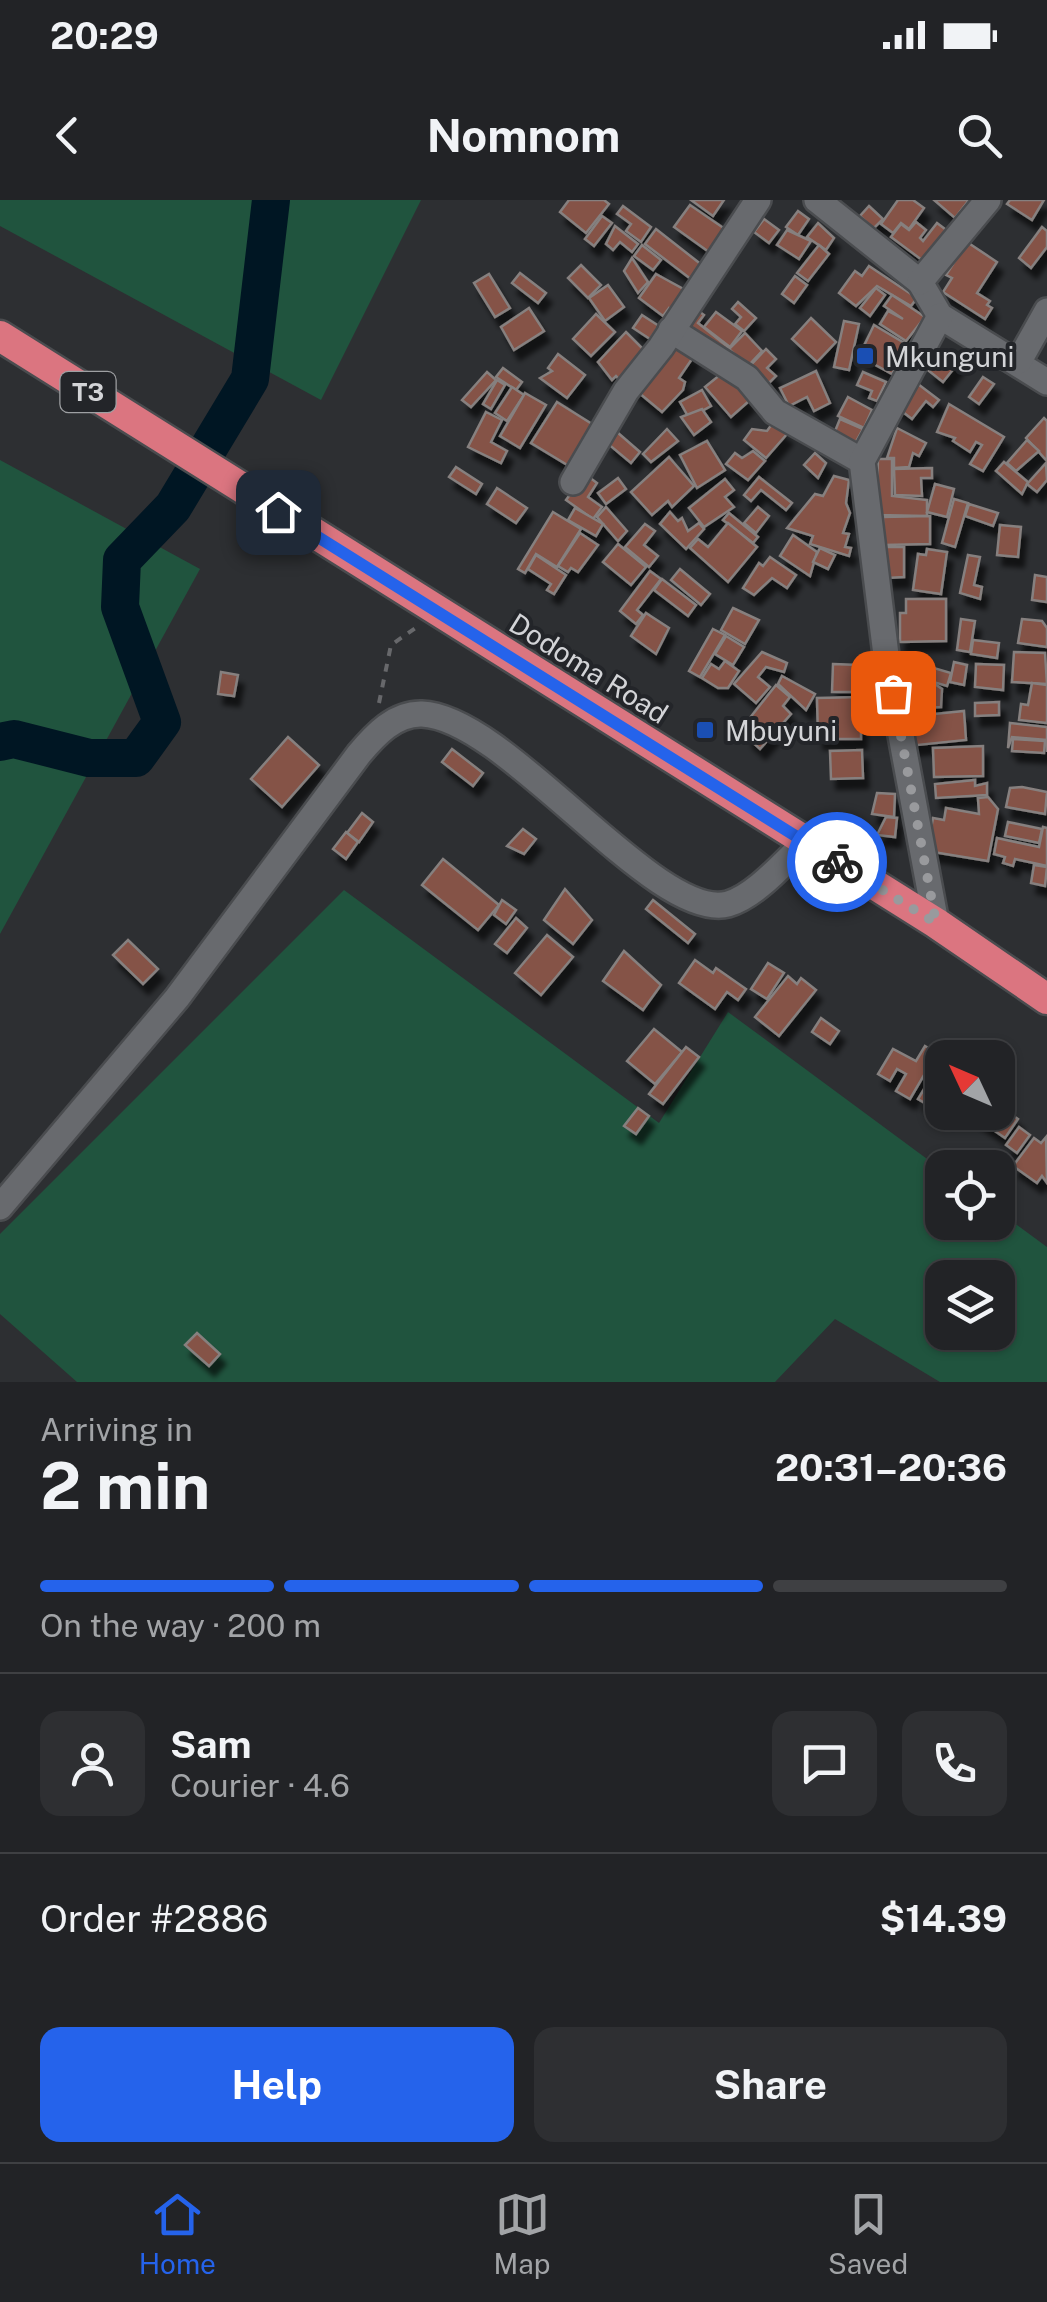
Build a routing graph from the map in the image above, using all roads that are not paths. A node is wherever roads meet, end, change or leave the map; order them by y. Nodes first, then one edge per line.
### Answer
1 (758, 200) edge
2 (817, 200) edge
3 (988, 200) edge
4 (920, 282) junction
5 (1047, 311) edge
6 (940, 316) junction
7 (671, 330) junction
8 (0, 336) edge
9 (1019, 361) junction
10 (1047, 382) edge
11 (862, 461) junction
12 (574, 482) dead end
13 (806, 842) junction
14 (936, 923) junction
15 (1047, 998) edge
16 (0, 1207) edge

1 - 7 street
2 - 4 street
3 - 4 street
4 - 6 street
5 - 9 street
6 - 9 street
6 - 11 street
7 - 11 street
7 - 12 street
8 - 13 highway, Dodoma Road / T3
9 - 10 street
11 - 14 street
13 - 14 highway, Dodoma Road / T3
13 - 16 street
14 - 15 highway, Dodoma Road / T3

